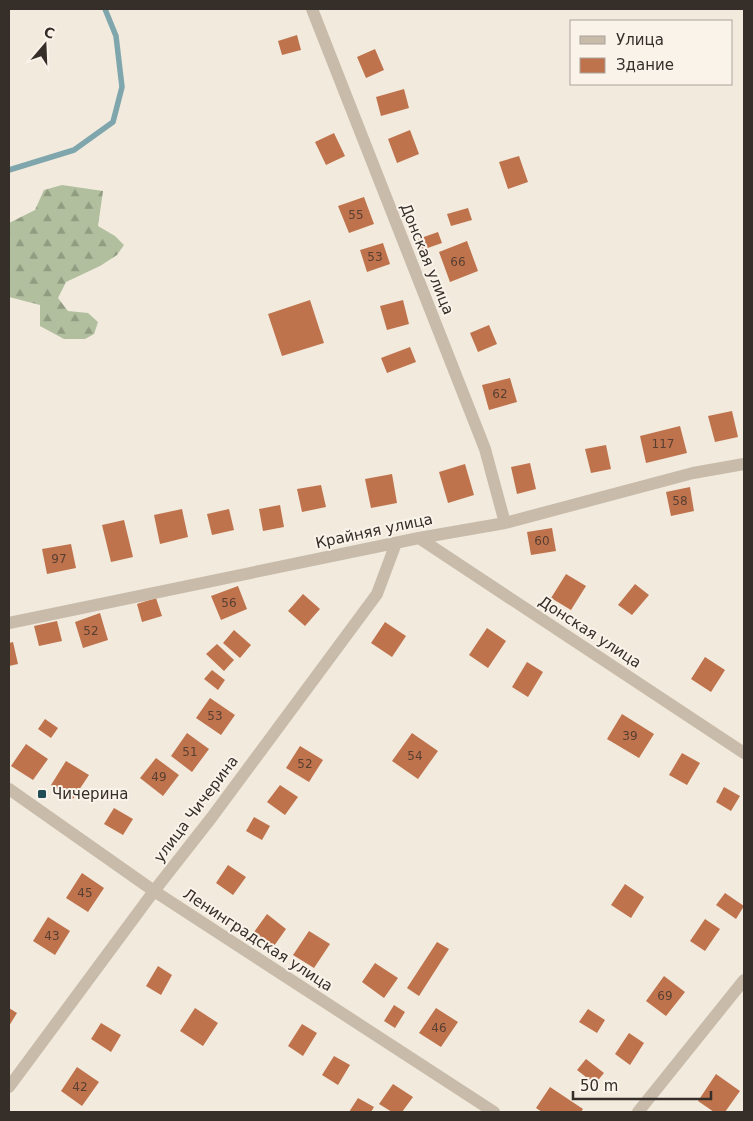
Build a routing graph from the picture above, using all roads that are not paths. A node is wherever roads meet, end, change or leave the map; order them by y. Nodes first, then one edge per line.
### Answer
1 (312, 9) edge
2 (744, 464) edge
3 (505, 523) junction
4 (419, 538) junction
5 (396, 543) junction
6 (9, 622) edge
7 (744, 753) edge
8 (9, 789) edge
9 (154, 891) junction
10 (744, 980) edge
11 (9, 1088) edge
12 (494, 1112) edge
13 (638, 1112) edge

1 - 3 street, Донская улица
2 - 3 street, Крайняя улица
3 - 4 street, Крайняя улица
4 - 5 street, Крайняя улица
4 - 7 street, Донская улица
5 - 6 street, Крайняя улица
5 - 9 street, улица Чичерина
8 - 9 street, Ленинградская улица
9 - 11 street, улица Чичерина
9 - 12 street, Ленинградская улица
10 - 13 street

